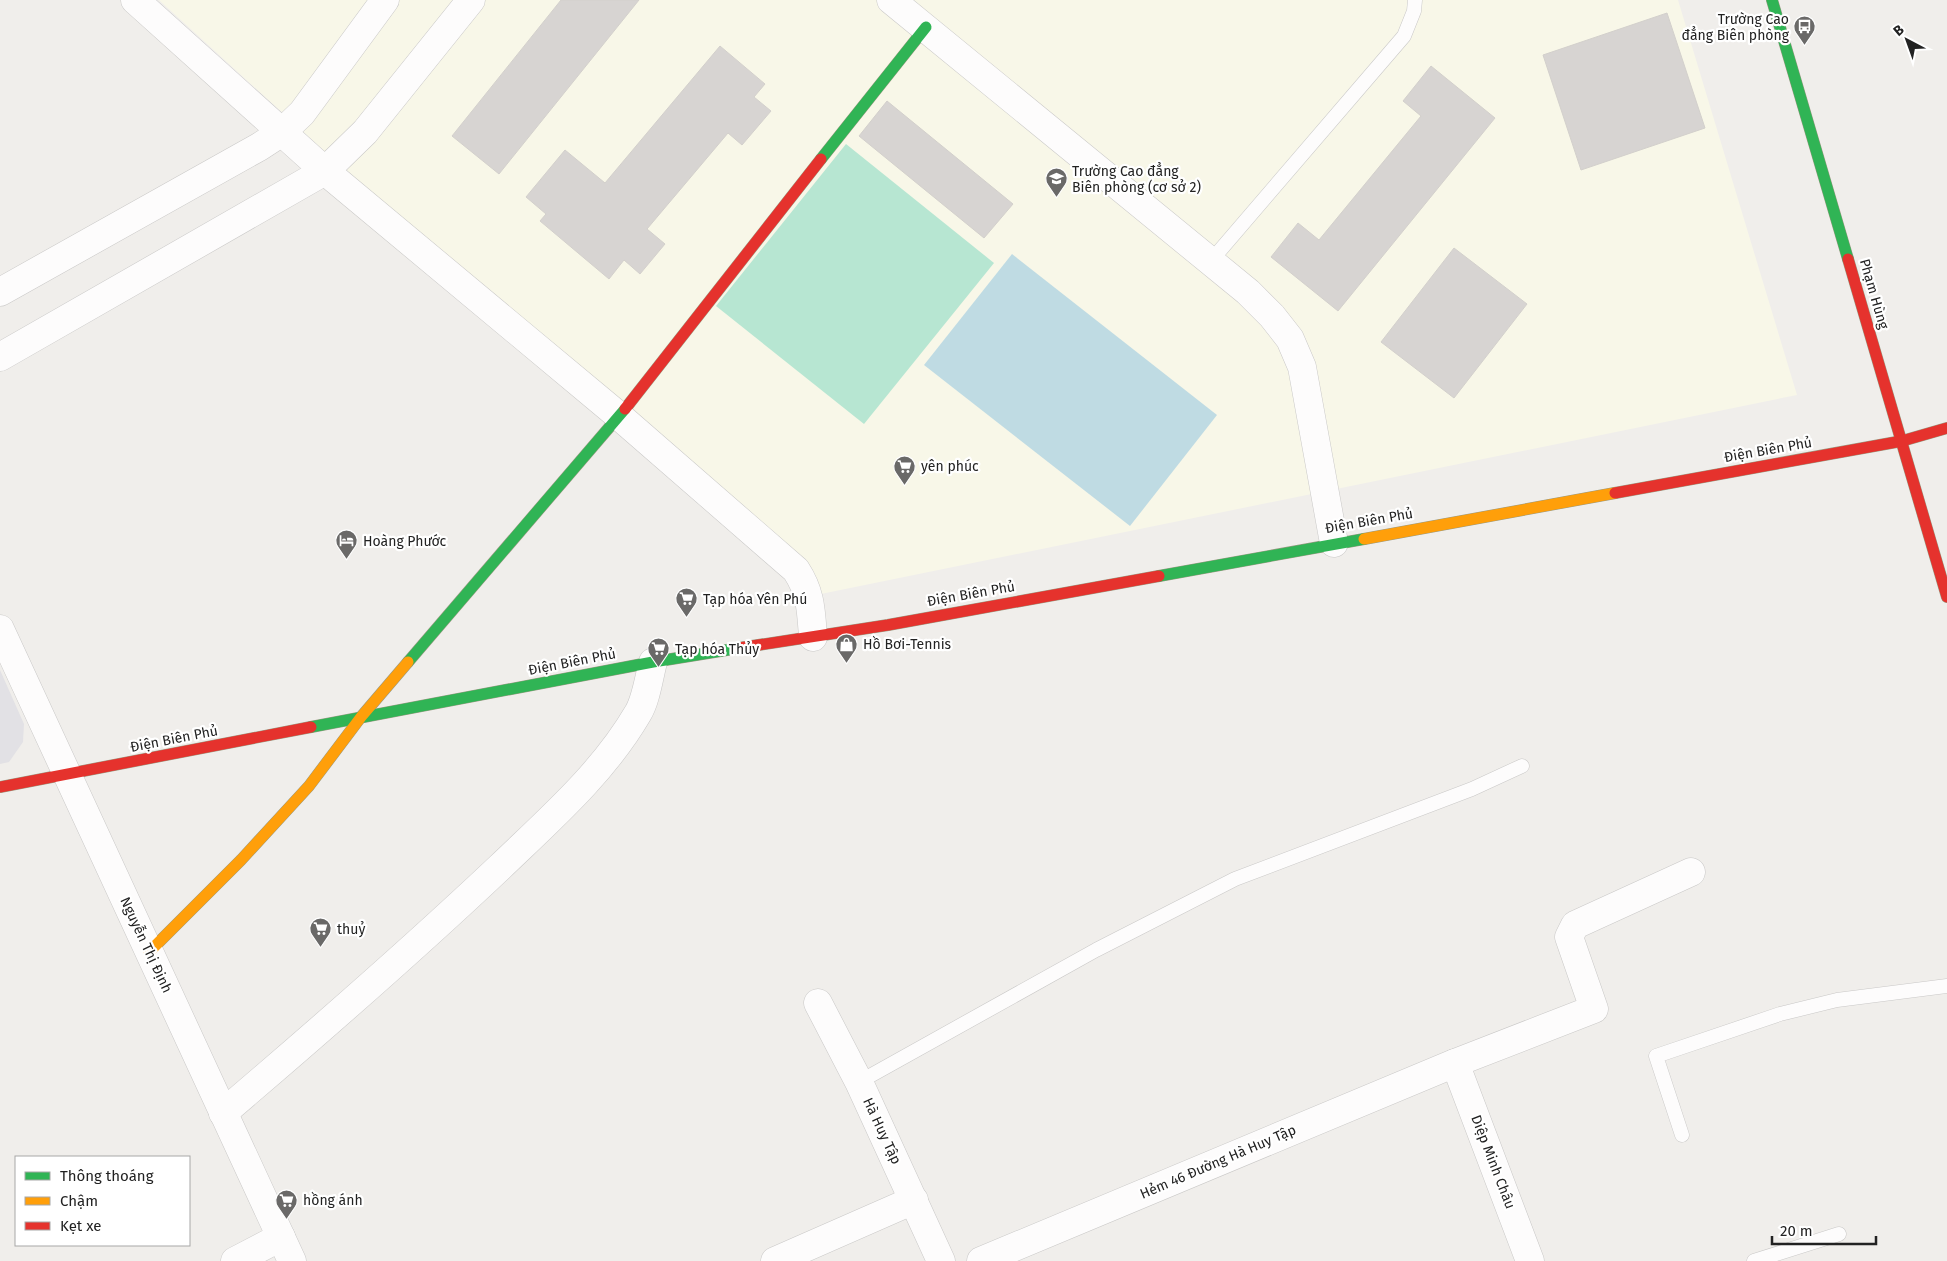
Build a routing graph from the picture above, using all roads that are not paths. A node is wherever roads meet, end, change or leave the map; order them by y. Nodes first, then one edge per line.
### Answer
1 (135, 0) edge
2 (385, 0) edge
3 (471, 0) edge
4 (891, 0) edge
5 (1415, 0) edge
6 (1772, 0) edge
7 (926, 28) junction
8 (282, 132) junction
9 (325, 171) junction
10 (1210, 262) junction
11 (0, 292) edge
12 (0, 358) edge
13 (619, 416) junction
14 (1947, 428) edge
15 (1902, 441) junction
16 (1334, 542) junction
17 (1947, 597) edge
18 (0, 629) edge
19 (813, 637) junction
20 (653, 662) junction
21 (362, 718) junction
22 (1522, 766) dead end
23 (68, 775) junction
24 (0, 787) edge
25 (1691, 872) dead end
26 (149, 952) junction
27 (1947, 986) edge
28 (818, 1004) dead end
29 (1455, 1063) junction
30 (859, 1082) junction
31 (223, 1113) junction
32 (1682, 1136) dead end
33 (914, 1200) junction
34 (1839, 1234) dead end
35 (286, 1249) edge
36 (235, 1261) edge
37 (775, 1261) edge
38 (941, 1261) edge
39 (981, 1261) edge
40 (1530, 1261) edge
41 (1754, 1261) edge

1 - 8 street
2 - 8 street
3 - 9 street
4 - 7 street
5 - 10 lane
6 - 15 street, Phạm Hùng
7 - 10 street
7 - 13 street
8 - 9 street
8 - 11 street
9 - 12 street
9 - 13 street
10 - 16 street
13 - 19 street
13 - 21 street
14 - 15 street, Điện Biên Phủ
15 - 16 street, Điện Biên Phủ
15 - 17 street, Phạm Hùng
16 - 19 street, Điện Biên Phủ
18 - 23 street, Nguyễn Thị Định
19 - 20 street, Điện Biên Phủ
20 - 21 street, Điện Biên Phủ
20 - 31 street
21 - 23 street, Điện Biên Phủ
21 - 26 street
22 - 30 lane
23 - 24 street, Điện Biên Phủ
23 - 26 street, Nguyễn Thị Định
25 - 29 street, Hẻm 46 Đường Hà Huy Tập
26 - 31 street, Nguyễn Thị Định
27 - 32 lane
28 - 30 street, Hà Huy Tập
29 - 39 street, Hẻm 46 Đường Hà Huy Tập
29 - 40 street, Diệp Minh Châu
30 - 33 street, Hà Huy Tập
31 - 35 street, Nguyễn Thị Định
33 - 37 street
33 - 38 street, Hà Huy Tập
34 - 41 lane
35 - 36 street

